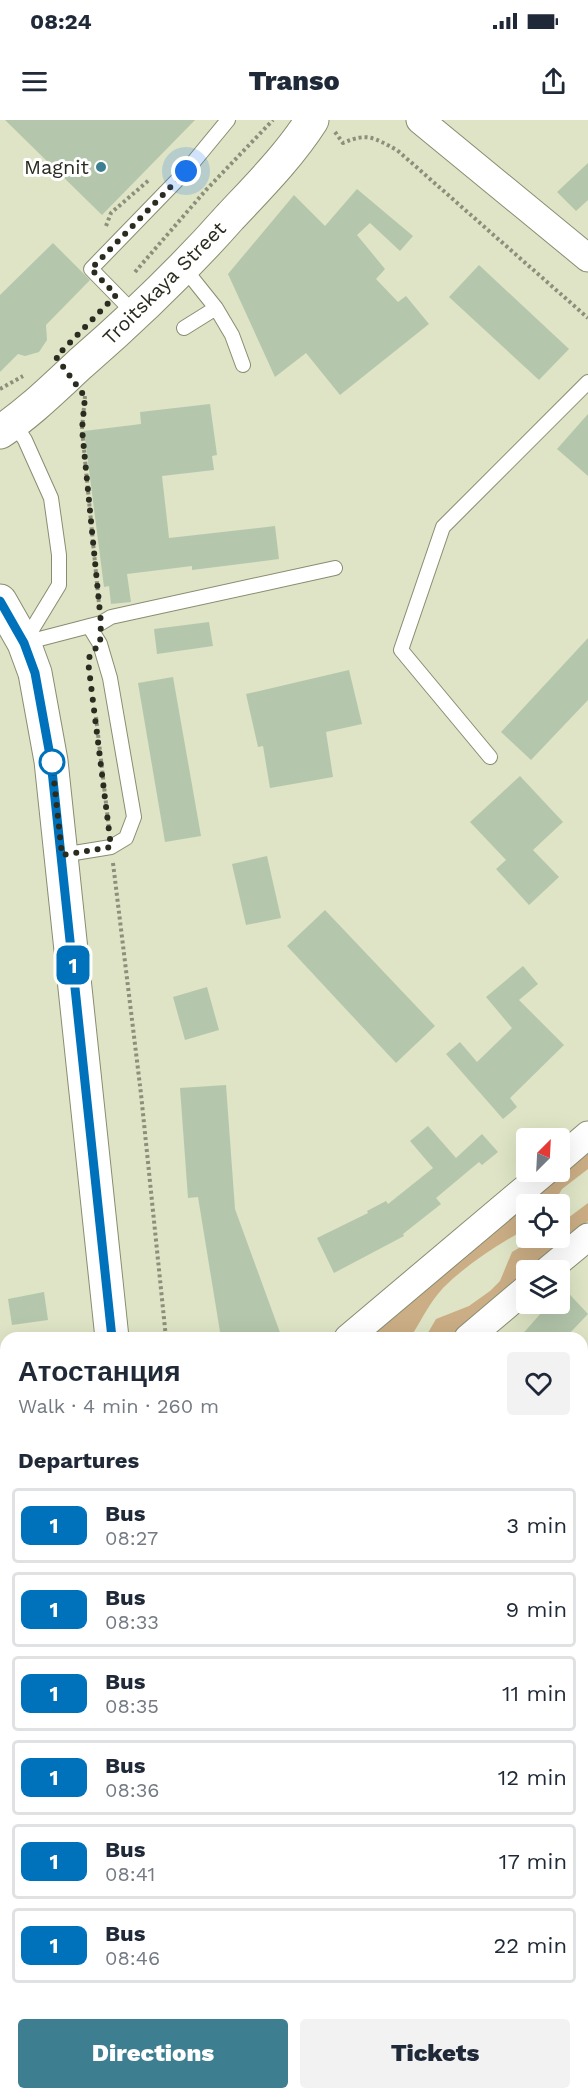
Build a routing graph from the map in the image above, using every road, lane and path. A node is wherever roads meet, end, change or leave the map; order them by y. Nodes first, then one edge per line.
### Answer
1 (228, 120) edge
2 (273, 120) edge
3 (420, 120) edge
4 (322, 124) edge
5 (588, 258) edge
6 (183, 268) junction
7 (126, 305) junction
8 (216, 308) junction
9 (588, 318) edge
10 (184, 328) dead end
11 (243, 365) dead end
12 (28, 373) dead end
13 (69, 374) junction
14 (588, 382) edge
15 (0, 389) edge
16 (7, 427) edge
17 (334, 568) dead end
18 (0, 601) edge
19 (95, 624) junction
20 (24, 643) junction
21 (95, 707) dead end
22 (490, 757) dead end
23 (111, 847) junction
24 (62, 855) junction
25 (588, 1135) edge
26 (570, 1150) edge
27 (533, 1182) edge
28 (588, 1237) edge
29 (560, 1260) edge
30 (516, 1297) edge
31 (111, 1332) edge
32 (165, 1332) edge
33 (355, 1332) edge
34 (475, 1332) edge

1 - 7 lane
2 - 7 path
3 - 5 street
4 - 6 main road, Troitskaya Street
4 - 9 path
6 - 7 main road, Troitskaya Street
6 - 8 lane
7 - 13 main road, Troitskaya Street
8 - 10 lane
8 - 11 lane
12 - 15 path
13 - 16 main road, Troitskaya Street
13 - 19 path
14 - 22 lane
16 - 20 lane
17 - 19 lane
18 - 20 main road
19 - 20 lane
19 - 23 lane
20 - 24 main road
21 - 23 path
23 - 24 lane
23 - 32 path
24 - 31 main road
25 - 26 street
27 - 33 street
28 - 29 street
30 - 34 street

